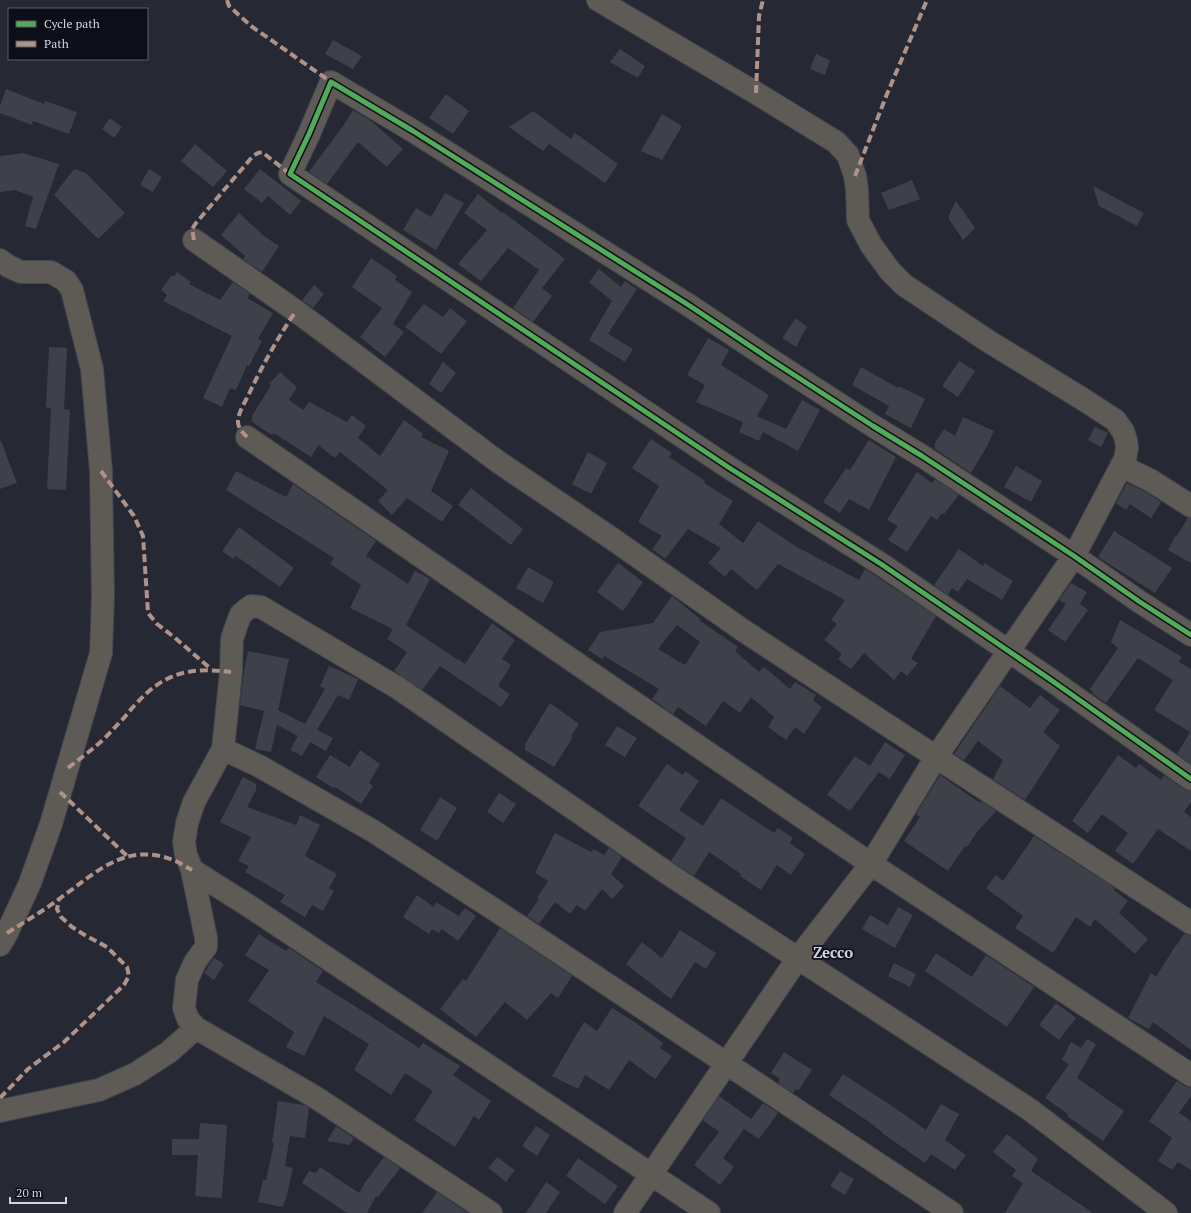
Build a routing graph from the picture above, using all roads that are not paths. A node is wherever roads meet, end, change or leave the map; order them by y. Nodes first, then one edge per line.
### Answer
1 (598, 0) edge
2 (194, 240) dead end
3 (0, 260) edge
4 (247, 437) dead end
5 (1121, 466) junction
6 (1191, 506) edge
7 (1074, 556) junction
8 (1191, 635) edge
9 (1008, 651) junction
10 (223, 750) junction
11 (936, 757) junction
12 (1191, 779) edge
13 (871, 864) junction
14 (192, 870) junction
15 (1191, 923) edge
16 (0, 945) edge
17 (798, 958) junction
18 (196, 1028) junction
19 (725, 1064) junction
20 (1191, 1075) edge
21 (0, 1111) edge
22 (651, 1174) junction
23 (491, 1213) edge
24 (625, 1213) edge
25 (709, 1213) edge
26 (952, 1213) edge
27 (1166, 1213) edge

1 - 5 street
2 - 11 street
3 - 16 street
4 - 13 street
5 - 6 street
5 - 7 street
7 - 8 street
7 - 9 street
7 - 9 street
9 - 11 street
9 - 12 street
10 - 14 street
10 - 17 street
10 - 19 street
11 - 13 street
11 - 15 street
13 - 17 street
13 - 20 street
14 - 18 street
14 - 22 street
17 - 19 street
17 - 27 street
18 - 21 street
18 - 23 street
19 - 22 street
19 - 26 street
22 - 24 street
22 - 25 street

